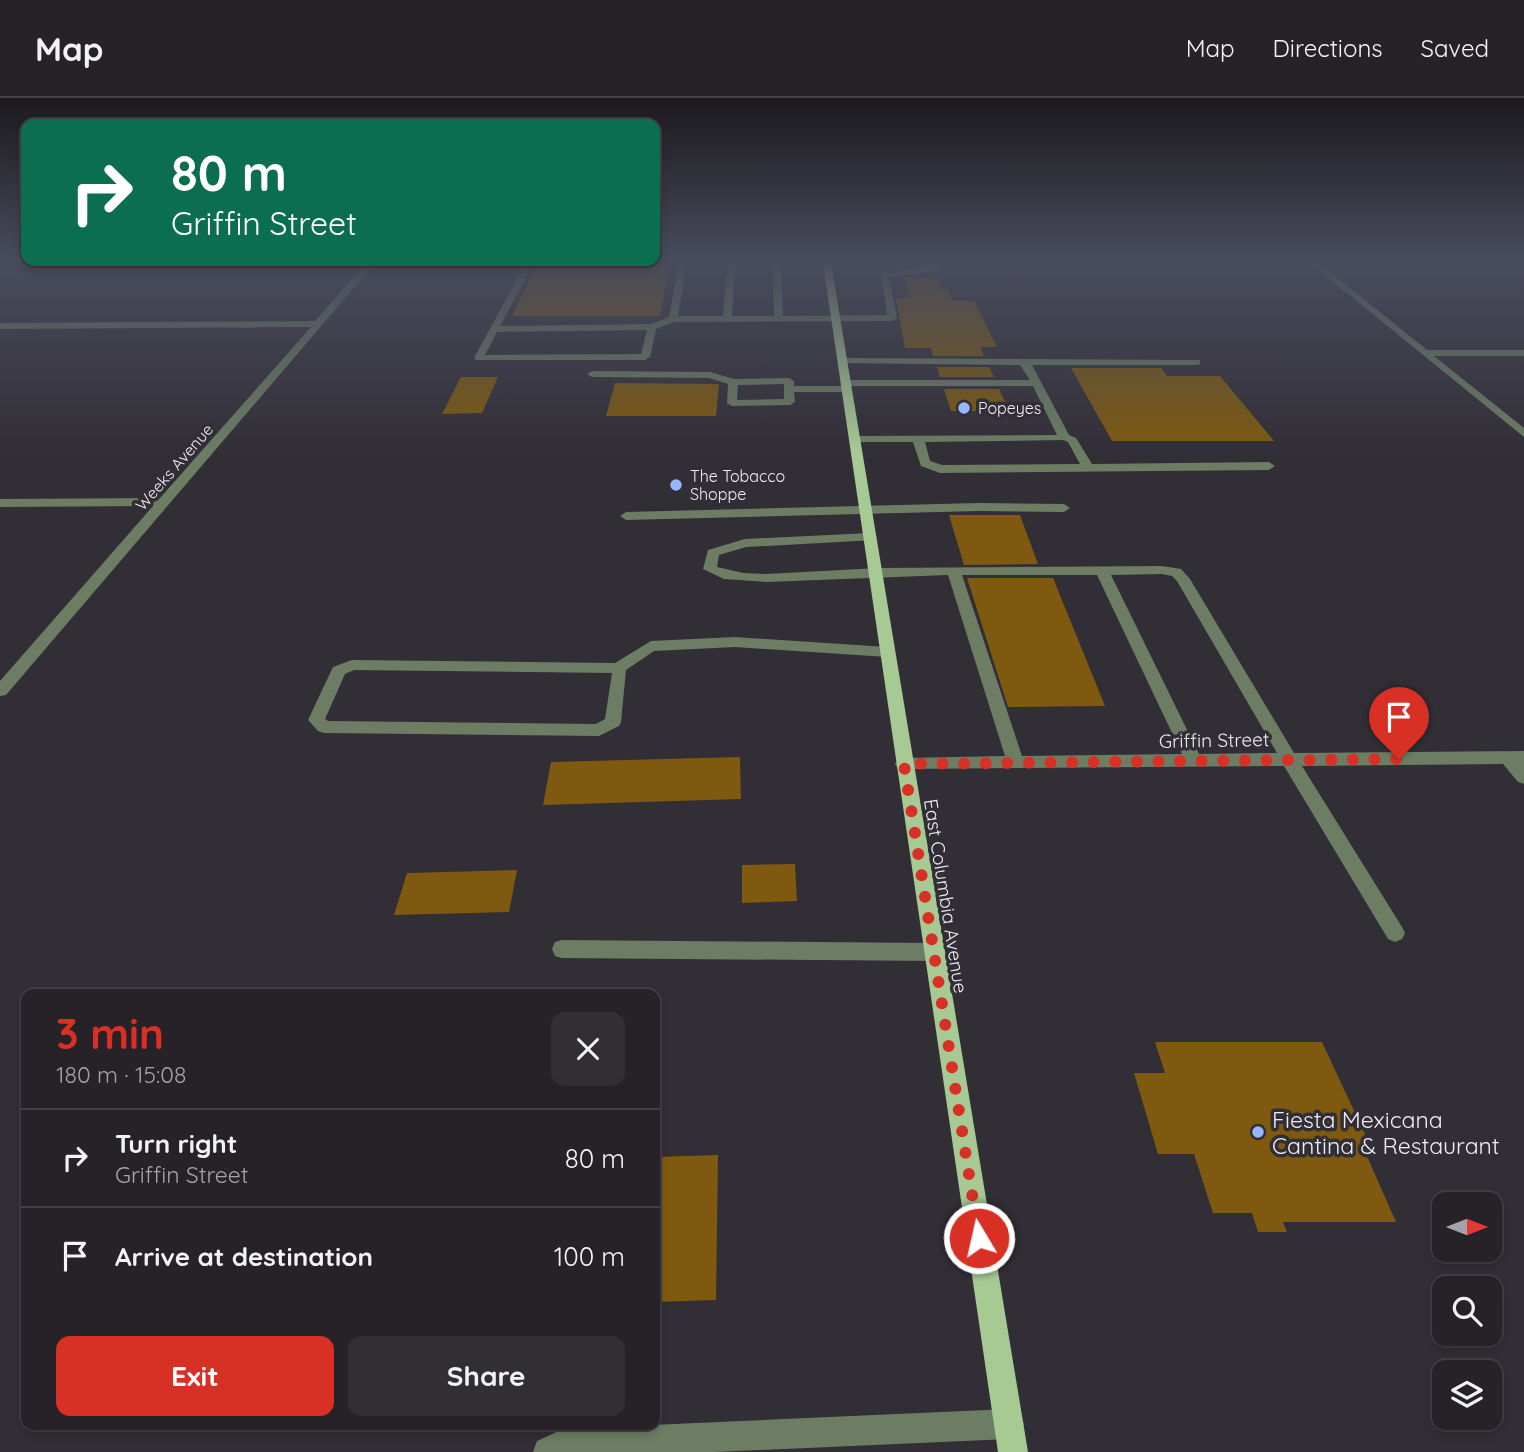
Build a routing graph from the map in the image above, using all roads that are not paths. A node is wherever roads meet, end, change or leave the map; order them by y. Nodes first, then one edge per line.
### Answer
1 (317, 326) edge
2 (496, 326) edge
3 (837, 326) edge
4 (1391, 326) edge
5 (652, 327) joint
6 (494, 329) junction
7 (1423, 353) junction
8 (1524, 353) edge
9 (843, 361) junction
10 (1022, 362) junction
11 (1196, 362) dead end
12 (592, 374) dead end
13 (733, 382) junction
14 (1037, 383) junction
15 (847, 386) junction
16 (789, 389) junction
17 (1524, 433) edge
18 (1063, 436) junction
19 (855, 439) junction
20 (918, 439) junction
21 (1269, 466) dead end
22 (1088, 468) junction
23 (164, 502) junction
24 (0, 503) edge
25 (1064, 508) dead end
26 (866, 512) junction
27 (626, 516) dead end
28 (870, 537) junction
29 (1102, 571) junction
30 (876, 572) junction
31 (954, 572) junction
32 (887, 652) junction
33 (618, 668) junction
34 (0, 691) edge
35 (1516, 757) edge
36 (1289, 760) junction
37 (1194, 761) junction
38 (1016, 763) junction
39 (904, 764) junction
40 (1524, 777) edge
41 (1395, 933) dead end
42 (562, 949) dead end
43 (934, 952) junction
44 (1011, 1438) edge
45 (548, 1452) edge

1 - 23 street, Weeks Avenue
2 - 6 street
3 - 9 main road, East Columbia Avenue
4 - 7 street
5 - 6 street
5 - 6 street
7 - 8 street
7 - 17 street
9 - 10 street
9 - 15 main road, East Columbia Avenue
10 - 11 street
10 - 14 street
12 - 13 street
13 - 16 street
13 - 16 street
14 - 15 street
14 - 18 street
15 - 16 street
15 - 19 main road, East Columbia Avenue
18 - 20 street
18 - 22 street
19 - 20 street
19 - 26 main road, East Columbia Avenue
20 - 22 street
21 - 22 street
23 - 24 street
23 - 34 street, Weeks Avenue
25 - 26 street
26 - 27 street
26 - 28 main road, East Columbia Avenue
28 - 30 main road, East Columbia Avenue
28 - 30 street
29 - 31 street
29 - 36 street
29 - 37 street
30 - 31 street
30 - 32 main road, East Columbia Avenue
31 - 38 street
32 - 33 street
32 - 39 main road, East Columbia Avenue
33 - 33 street
35 - 36 street, Griffin Street
35 - 40 street
36 - 37 street, Griffin Street
36 - 41 street
37 - 38 street, Griffin Street
38 - 39 street, Griffin Street
39 - 43 main road, East Columbia Avenue
42 - 43 street
43 - 44 main road, East Columbia Avenue
44 - 45 street

